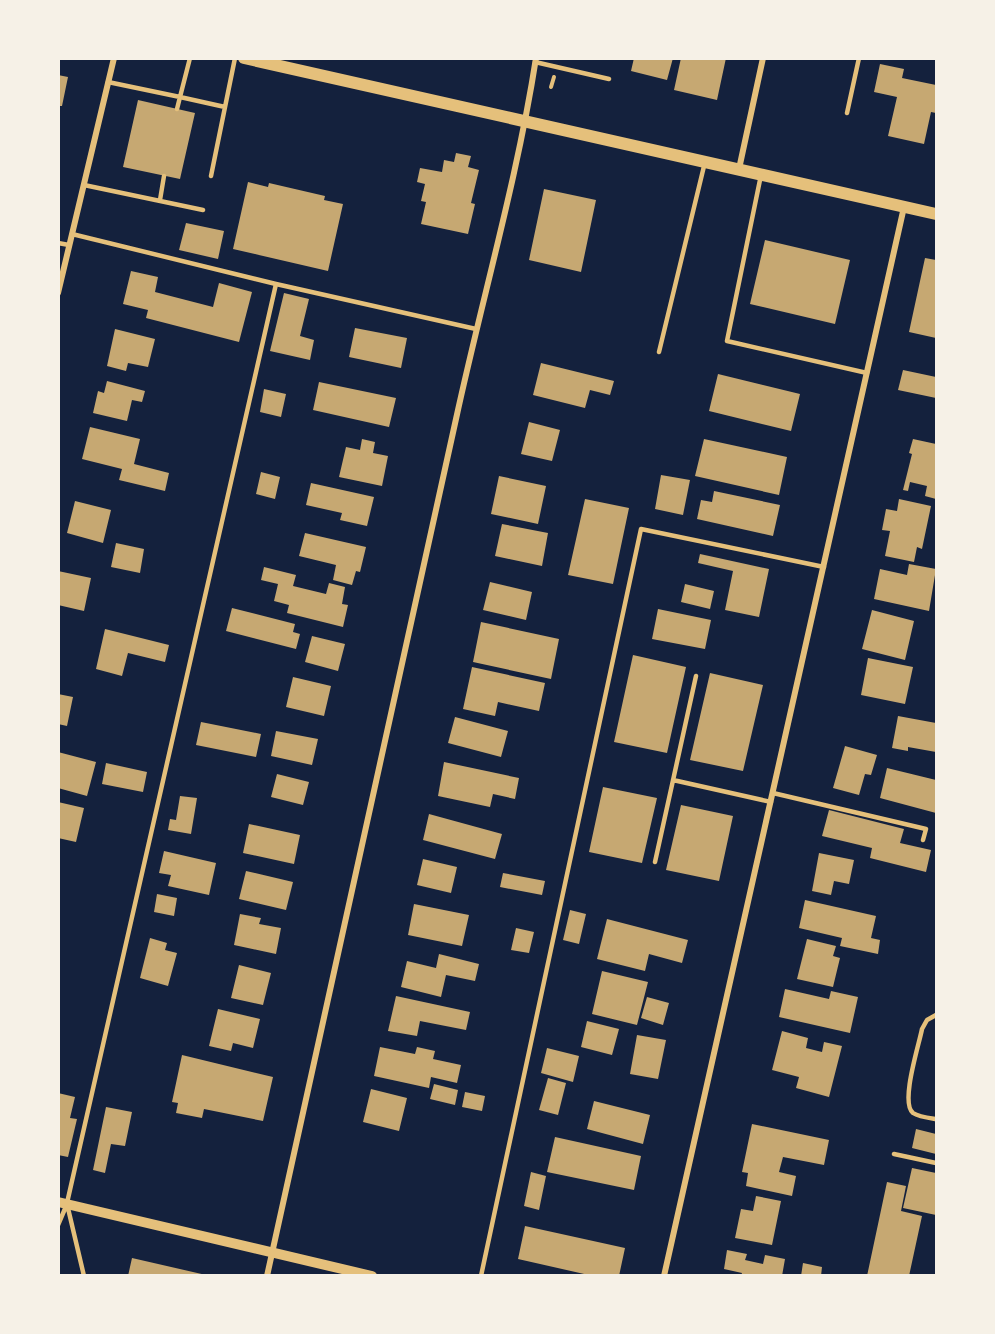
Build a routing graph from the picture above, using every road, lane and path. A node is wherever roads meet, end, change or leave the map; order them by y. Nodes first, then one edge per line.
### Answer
1 (114, 58) edge
2 (190, 58) edge
3 (235, 58) edge
4 (244, 58) edge
5 (763, 58) edge
6 (859, 58) edge
7 (535, 60) edge
8 (609, 79) dead end
9 (108, 82) junction
10 (180, 97) junction
11 (225, 107) junction
12 (177, 109) dead end
13 (847, 113) dead end
14 (524, 120) junction
15 (705, 162) junction
16 (739, 170) junction
17 (761, 175) junction
18 (164, 176) dead end
19 (211, 176) dead end
20 (84, 185) junction
21 (160, 201) junction
22 (904, 206) junction
23 (203, 210) dead end
24 (936, 214) edge
25 (72, 234) junction
26 (58, 243) edge
27 (69, 245) junction
28 (276, 284) junction
29 (58, 293) edge
30 (476, 329) junction
31 (659, 352) dead end
32 (867, 373) junction
33 (824, 567) junction
34 (696, 676) dead end
35 (673, 780) junction
36 (773, 793) junction
37 (771, 801) junction
38 (924, 840) dead end
39 (655, 862) dead end
40 (936, 1015) edge
41 (936, 1119) edge
42 (894, 1154) dead end
43 (936, 1163) edge
44 (63, 1203) edge
45 (58, 1225) edge
46 (272, 1252) junction
47 (84, 1275) edge
48 (267, 1275) edge
49 (372, 1275) edge
50 (481, 1275) edge
51 (664, 1275) edge

1 - 9 street
2 - 10 lane
3 - 11 lane
4 - 14 main road
5 - 16 street
6 - 13 lane
7 - 8 lane
7 - 14 street
9 - 10 lane
9 - 20 street
10 - 11 lane
10 - 12 lane
11 - 19 lane
14 - 15 main road
14 - 30 street
15 - 16 main road
15 - 31 lane
16 - 17 main road
17 - 22 main road
17 - 32 lane
18 - 21 lane
20 - 21 lane
20 - 25 street
21 - 23 lane
22 - 24 main road
22 - 32 street
25 - 27 street
25 - 28 lane
26 - 27 lane
27 - 29 street
28 - 30 lane
28 - 44 lane
30 - 46 street
32 - 33 street
33 - 36 street
33 - 50 lane
34 - 35 lane
35 - 37 lane
35 - 39 lane
36 - 37 street
36 - 38 lane
37 - 51 street
40 - 41 lane
42 - 43 lane
44 - 45 lane
44 - 46 street
44 - 47 lane
46 - 48 street
46 - 49 street

